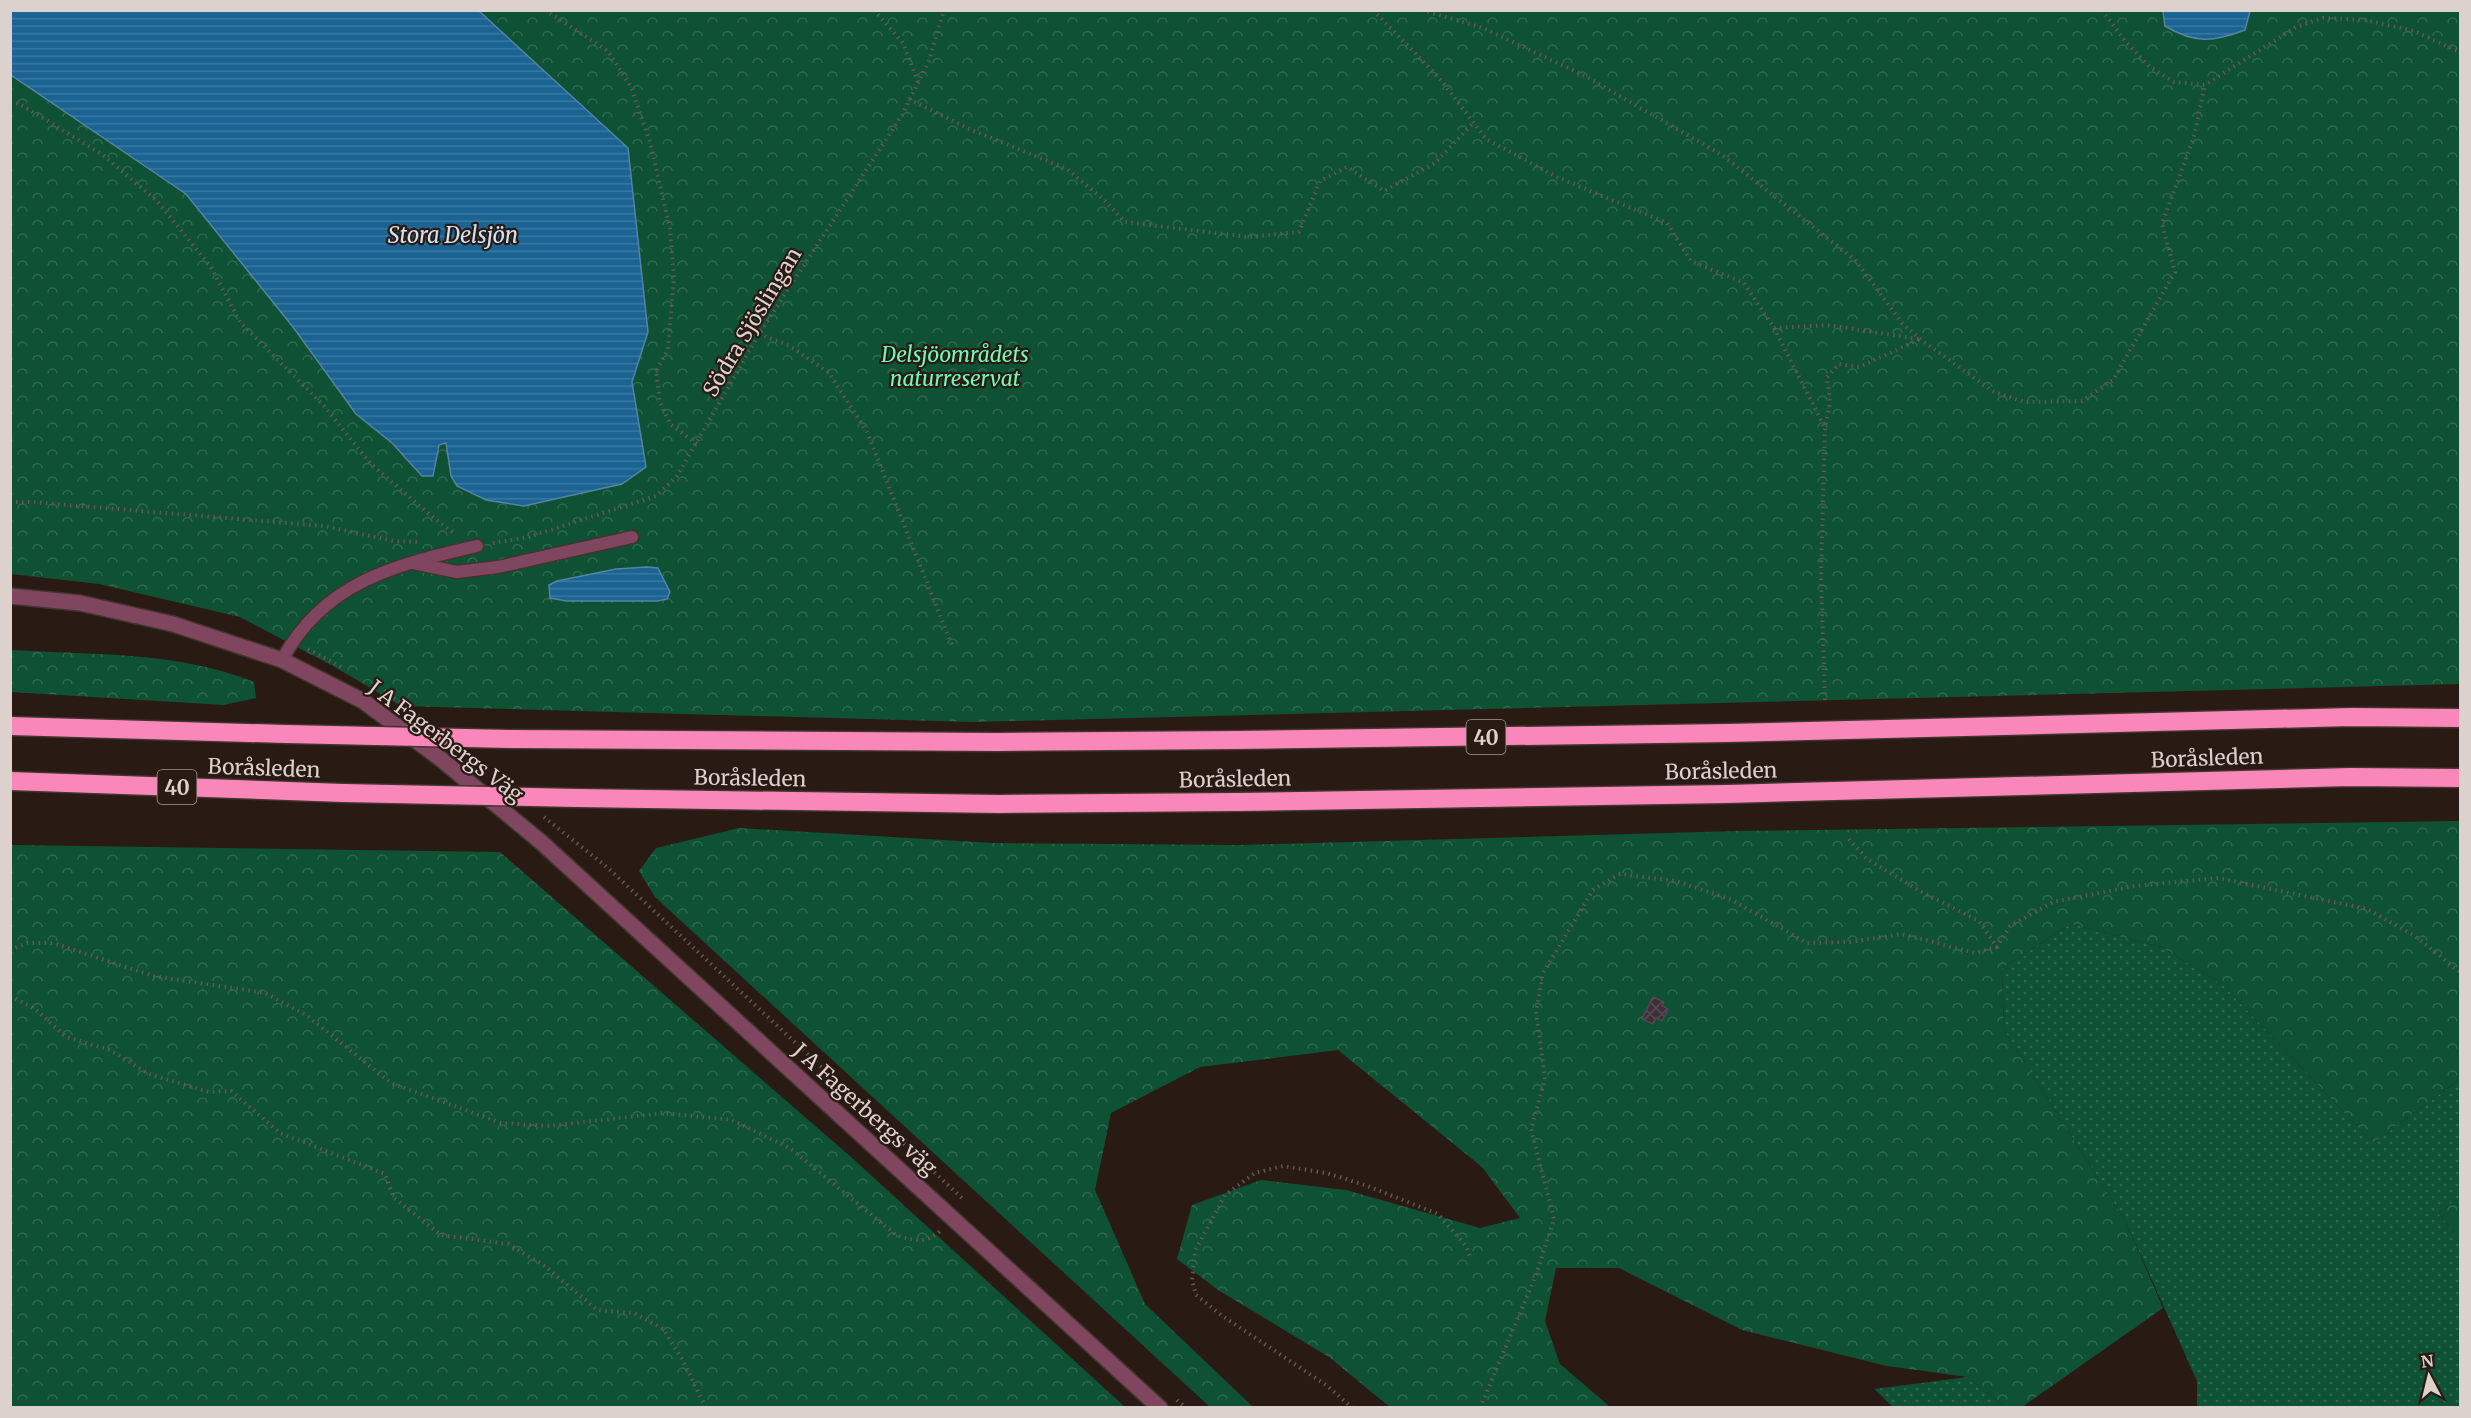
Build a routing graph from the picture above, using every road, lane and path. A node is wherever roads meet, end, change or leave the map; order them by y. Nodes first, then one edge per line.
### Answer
1 (545, 10) edge
2 (874, 10) edge
3 (944, 10) edge
4 (1373, 10) edge
5 (1422, 10) edge
6 (2102, 10) edge
7 (2460, 52) edge
8 (918, 82) junction
9 (2205, 85) junction
10 (909, 99) junction
11 (10, 103) edge
12 (1473, 123) junction
13 (1774, 328) junction
14 (759, 334) junction
15 (1920, 339) junction
16 (1825, 428) junction
17 (697, 444) junction
18 (10, 502) edge
19 (632, 537) dead end
20 (417, 542) dead end
21 (495, 543) dead end
22 (477, 546) joint
23 (408, 562) junction
24 (10, 596) edge
25 (953, 648) dead end
26 (282, 660) junction
27 (399, 700) dead end
28 (1825, 700) dead end
29 (2460, 718) edge
30 (426, 722) dead end
31 (10, 726) edge
32 (2460, 778) edge
33 (10, 781) edge
34 (535, 810) dead end
35 (1849, 839) dead end
36 (541, 842) joint
37 (1997, 947) junction
38 (10, 950) edge
39 (2460, 972) edge
40 (10, 996) edge
41 (968, 1204) dead end
42 (933, 1238) dead end
43 (1470, 1257) dead end
44 (706, 1407) edge
45 (1160, 1407) edge
46 (1353, 1407) edge
47 (1480, 1407) edge

1 - 17 path
2 - 8 path
3 - 8 path, Södra Sjöslingan
4 - 12 path
5 - 15 path
6 - 9 path
7 - 9 path
8 - 10 path, Södra Sjöslingan
9 - 15 path
10 - 12 path
10 - 14 path, Södra Sjöslingan
11 - 22 path
12 - 13 path
13 - 15 path
13 - 16 path
14 - 17 path, Södra Sjöslingan
14 - 25 path
15 - 16 path
16 - 28 path
17 - 21 path, Södra Sjöslingan
18 - 20 path
19 - 23 lane
22 - 23 lane
23 - 26 lane
24 - 26 street, J A Fagerbergs Väg
26 - 36 street, J A Fagerbergs Väg
27 - 30 path
29 - 31 highway, Boråsleden / 40, bridge
32 - 33 highway, Boråsleden / 40, bridge
34 - 41 path
35 - 37 path
36 - 45 street, J A Fagerbergs väg
37 - 39 path
37 - 47 path
38 - 42 path
40 - 44 path
43 - 46 path

